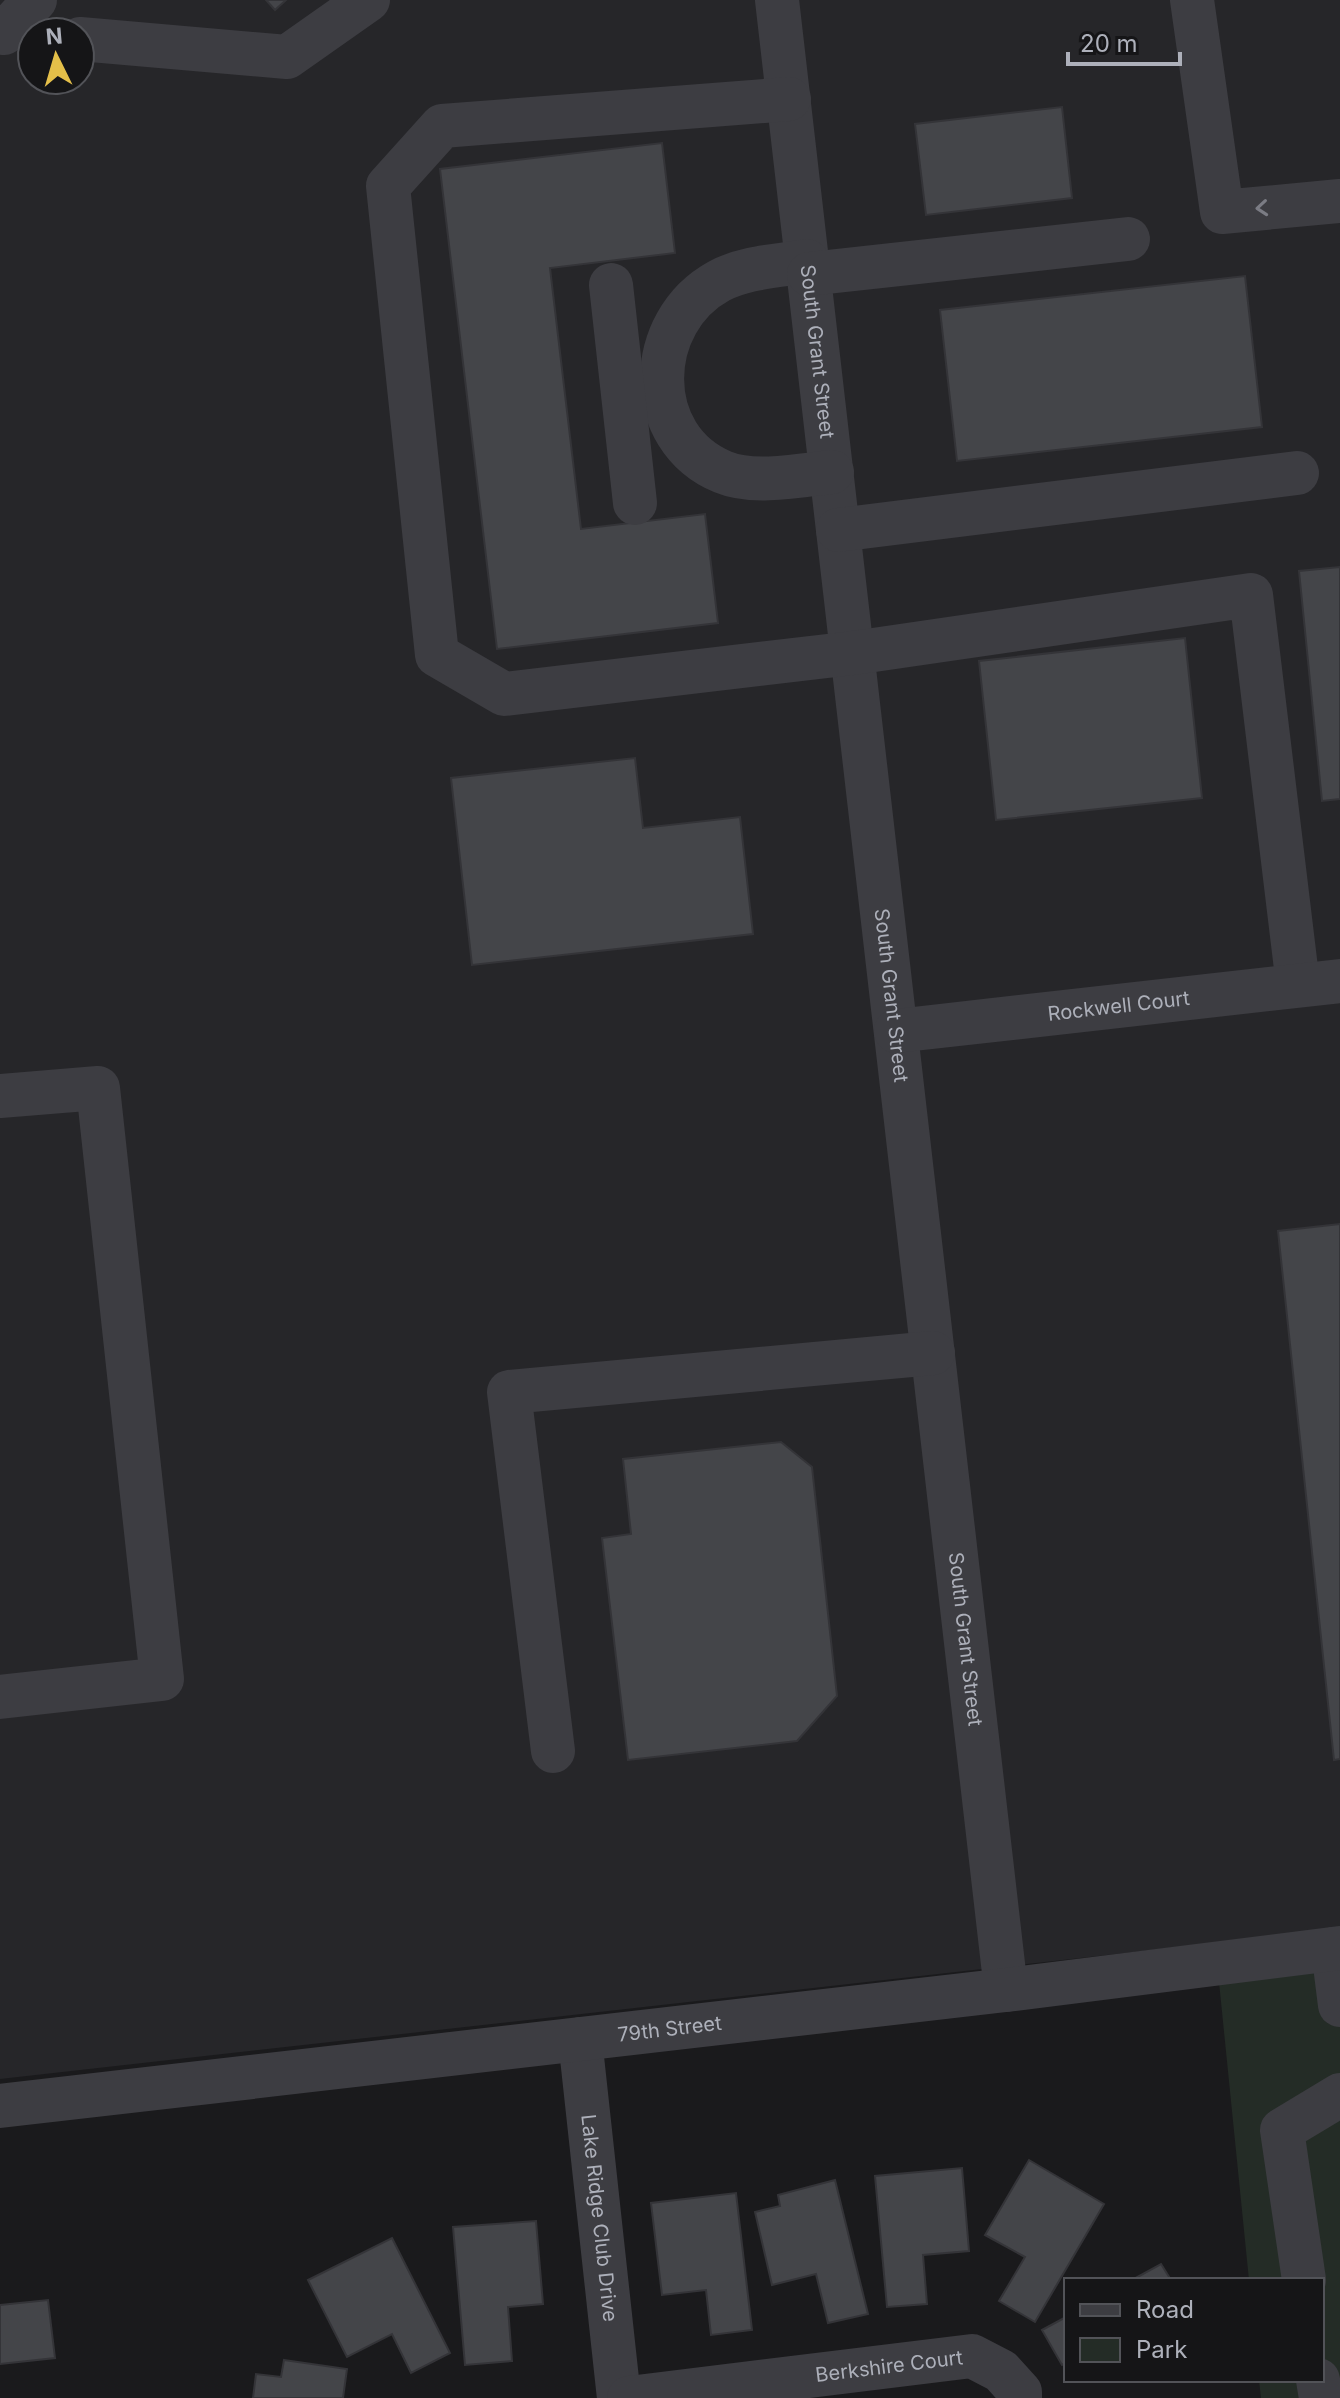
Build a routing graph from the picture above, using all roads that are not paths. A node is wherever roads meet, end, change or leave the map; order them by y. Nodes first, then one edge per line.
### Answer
1 (35, 0) edge
2 (368, 0) edge
3 (777, 0) edge
4 (1192, 0) edge
5 (12, 34) edge
6 (96, 40) edge
7 (789, 99) junction
8 (1340, 201) edge
9 (1128, 239) dead end
10 (808, 267) junction
11 (611, 285) dead end
12 (643, 393) junction
13 (832, 472) junction
14 (1297, 473) dead end
15 (635, 503) dead end
16 (838, 530) junction
17 (853, 653) junction
18 (1319, 983) edge
19 (896, 1031) junction
20 (0, 1096) edge
21 (933, 1353) junction
22 (0, 1697) edge
23 (553, 1751) dead end
24 (1337, 1948) edge
25 (1006, 1990) junction
26 (1340, 2005) edge
27 (580, 2039) junction
28 (1340, 2095) edge
29 (0, 2106) edge
30 (1304, 2278) edge
31 (789, 2379) junction
32 (619, 2398) edge
33 (629, 2398) edge
34 (828, 2398) edge
35 (1020, 2398) edge

1 - 5 street
2 - 6 street
3 - 7 street, South Grant Street
8 -> 4 street
7 - 10 street, South Grant Street
7 - 17 street
9 - 10 street
10 - 12 street
10 - 13 street, South Grant Street
11 - 12 street
12 - 13 street
12 - 15 street
13 - 16 street, South Grant Street
14 - 16 street
16 - 17 street, South Grant Street
17 - 18 street
17 - 19 street, South Grant Street
18 - 19 street, Rockwell Court
19 - 21 street, South Grant Street
20 - 22 street
21 - 23 street
21 - 25 street, South Grant Street
24 - 25 street, 79th Street
24 - 26 street
25 - 27 street, 79th Street
27 - 29 street, 79th Street
27 - 32 street, Lake Ridge Club Drive
28 - 30 street
31 - 33 street, Berkshire Court
31 - 34 street, Berkshire Court
31 - 35 street, Berkshire Court

